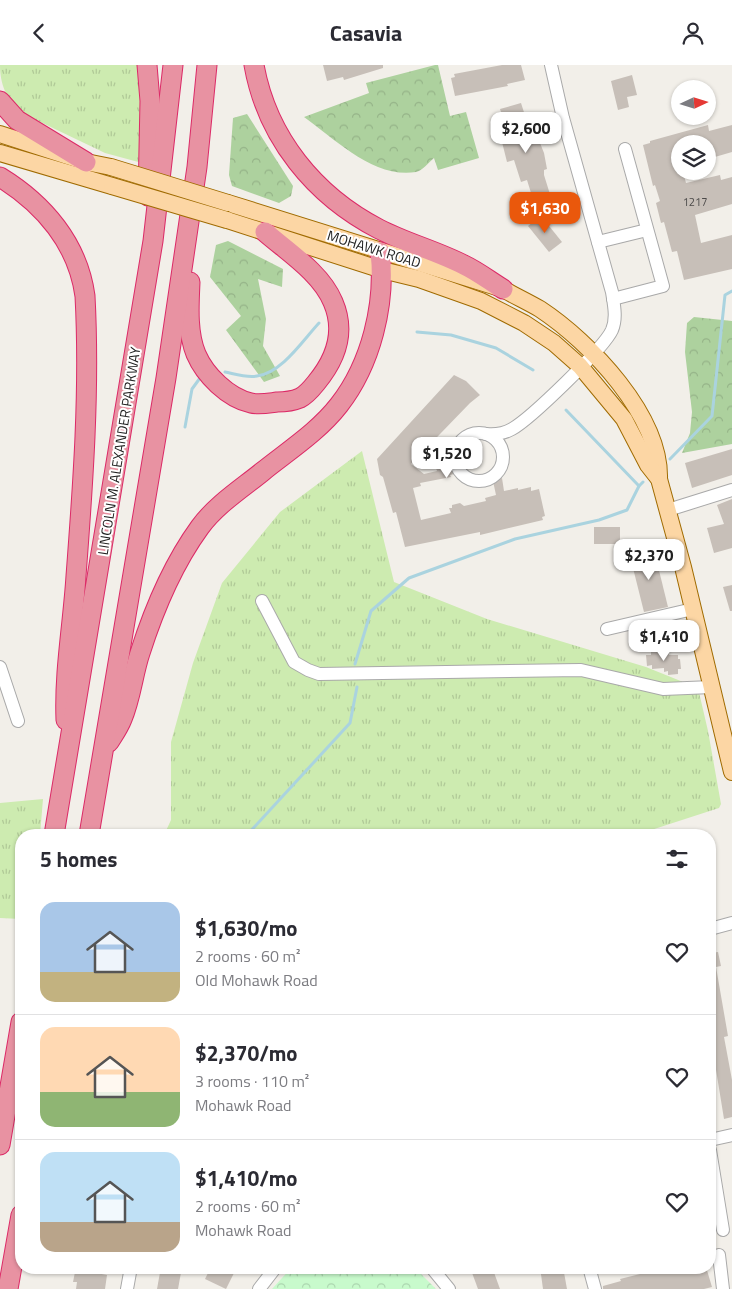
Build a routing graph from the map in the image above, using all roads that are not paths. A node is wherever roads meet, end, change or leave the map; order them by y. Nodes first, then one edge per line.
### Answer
1 (146, 65) edge
2 (173, 65) edge
3 (207, 65) edge
4 (254, 65) edge
5 (551, 65) edge
6 (0, 101) edge
7 (0, 134) edge
8 (625, 149) dead end
9 (0, 153) edge
10 (86, 162) junction
11 (197, 167) junction
12 (0, 177) edge
13 (647, 230) junction
14 (265, 232) junction
15 (153, 241) junction
16 (598, 241) junction
17 (381, 261) junction
18 (503, 289) junction
19 (613, 299) junction
20 (592, 353) junction
21 (580, 366) junction
22 (511, 429) junction
23 (486, 434) junction
24 (502, 453) junction
25 (659, 479) junction
26 (732, 490) edge
27 (668, 510) junction
28 (262, 601) dead end
29 (693, 609) junction
30 (607, 629) dead end
31 (0, 667) edge
32 (712, 687) junction
33 (18, 721) dead end
34 (104, 752) junction
35 (67, 762) junction
36 (732, 772) edge
37 (55, 829) edge
38 (90, 829) edge
39 (732, 923) edge
40 (716, 927) edge
41 (15, 1057) edge
42 (732, 1135) edge
43 (716, 1139) edge
44 (0, 1145) edge
45 (716, 1204) edge
46 (723, 1230) dead end
47 (15, 1249) edge
48 (719, 1255) dead end
49 (130, 1274) edge
50 (271, 1274) edge
51 (437, 1274) edge
52 (591, 1274) edge
53 (8, 1289) edge
54 (127, 1289) edge
55 (259, 1289) edge
56 (449, 1289) edge
57 (595, 1289) edge
58 (722, 1289) edge

1 - 15 highway
2 - 15 highway, LINCOLN M. ALEXANDER PARKWAY
3 - 11 highway
4 - 18 highway
5 - 16 street
6 - 10 highway
7 - 10 main road, MOHAWK ROAD
8 - 13 street
9 - 14 main road, MOHAWK ROAD, bridge
10 - 17 main road, MOHAWK ROAD, bridge
11 - 14 highway
11 - 34 highway
12 - 35 highway
13 - 16 street
13 - 19 street
14 - 17 main road, MOHAWK ROAD
15 - 35 highway, LINCOLN M. ALEXANDER PARKWAY
16 - 19 street
17 - 18 main road, MOHAWK ROAD
17 - 21 main road, MOHAWK ROAD
17 - 34 highway
18 - 20 main road, MOHAWK ROAD
19 - 20 street
20 - 21 street
20 - 25 main road, MOHAWK ROAD
21 - 22 street
21 - 25 main road, MOHAWK ROAD
22 - 23 street
22 - 24 street
23 - 24 street
23 - 24 street
25 - 27 main road, MOHAWK ROAD
26 - 27 street
27 - 29 main road, MOHAWK ROAD
28 - 32 street
29 - 30 street
29 - 32 main road, MOHAWK ROAD
31 - 33 street
32 - 36 main road, MOHAWK ROAD
34 - 38 highway
35 - 37 highway, LINCOLN M. ALEXANDER PARKWAY
39 - 40 street
41 - 44 highway
42 - 43 street
45 - 46 street
47 - 53 highway
48 - 58 street
49 - 54 street
50 - 55 street
51 - 56 street
52 - 57 street

